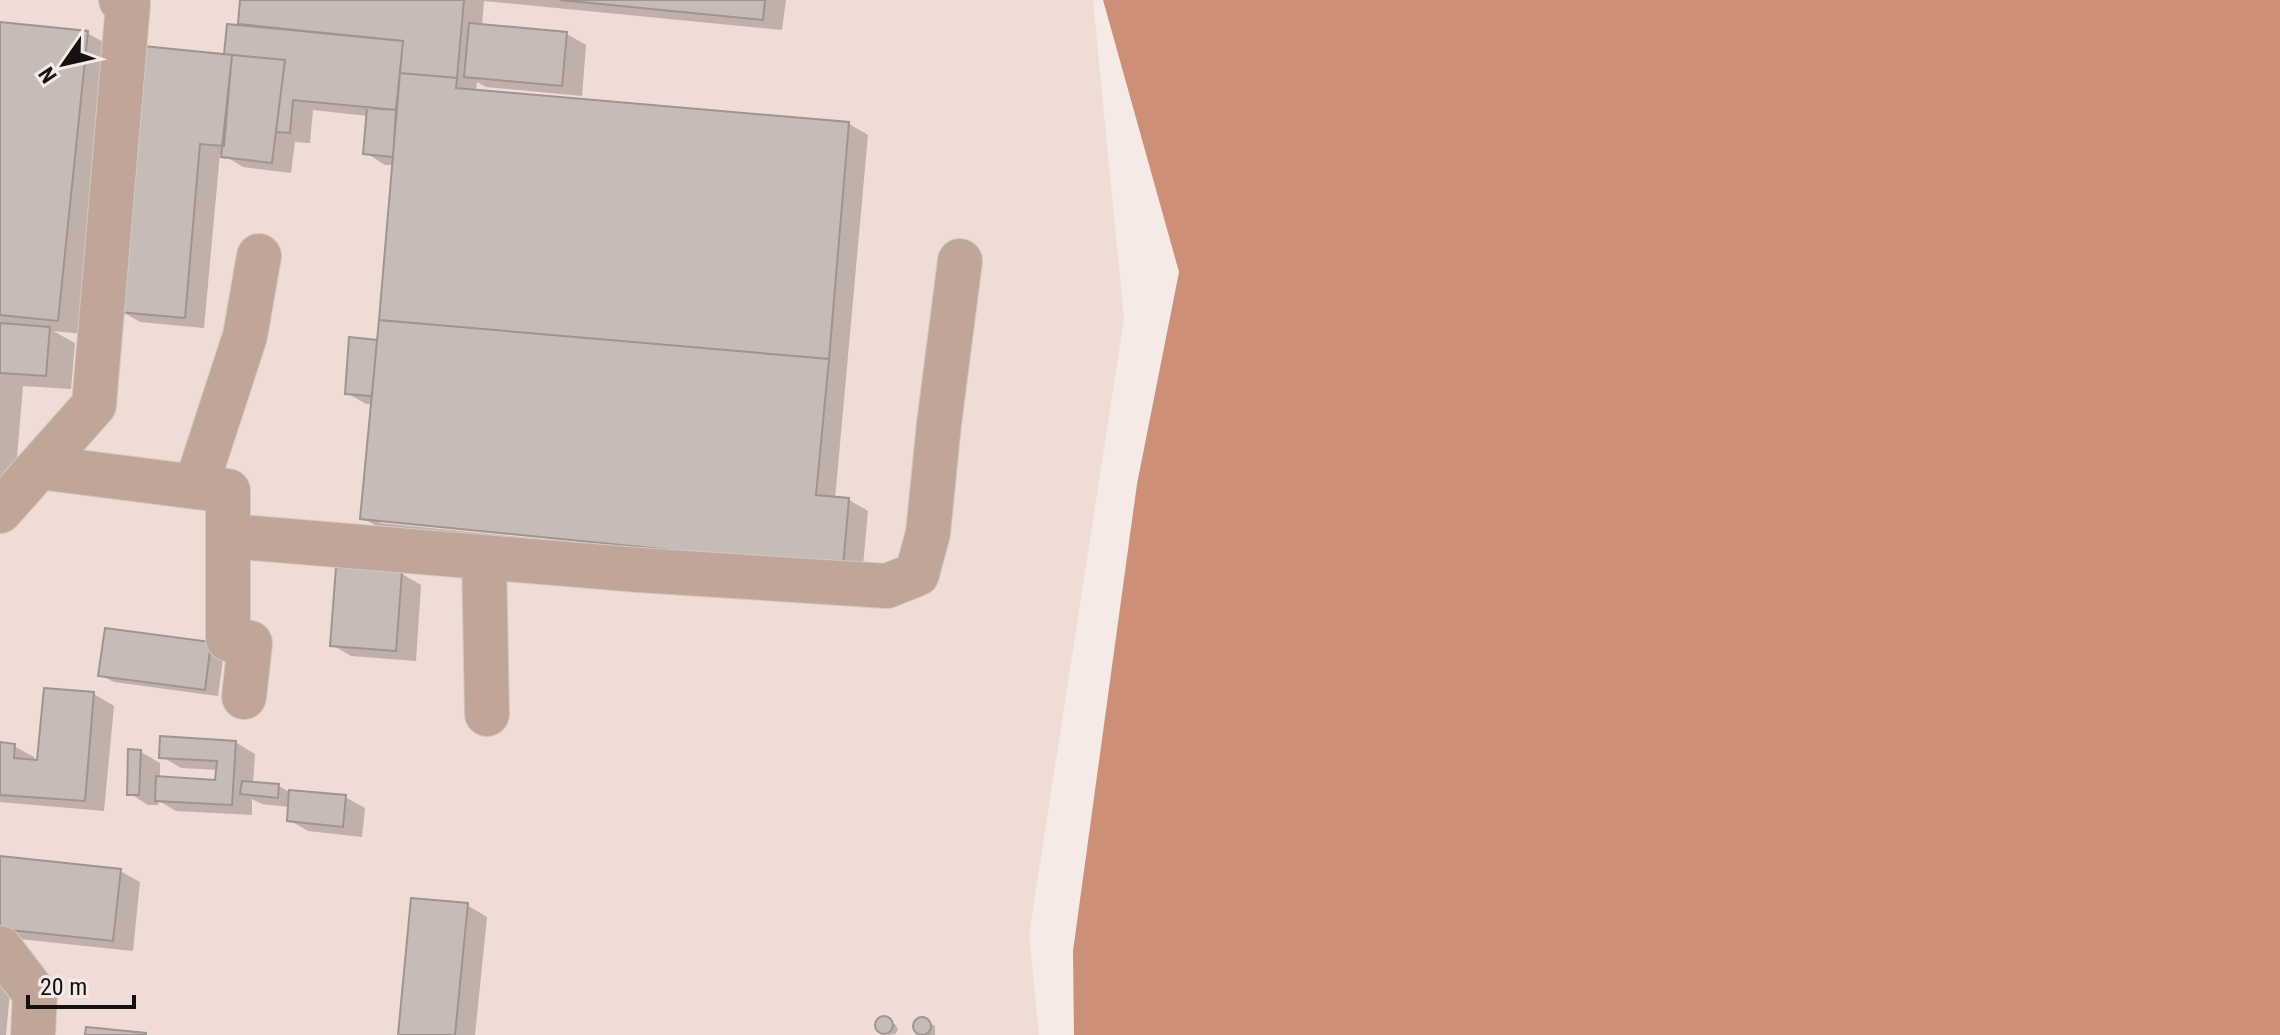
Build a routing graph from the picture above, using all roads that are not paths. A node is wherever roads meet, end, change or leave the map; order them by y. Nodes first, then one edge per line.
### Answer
1 (121, 0) edge
2 (259, 256) dead end
3 (960, 261) dead end
4 (39, 467) junction
5 (196, 486) junction
6 (0, 511) edge
7 (228, 536) junction
8 (484, 557) junction
9 (244, 697) dead end
10 (487, 714) dead end
11 (0, 948) edge
12 (33, 1035) edge

1 - 4 lane
2 - 5 lane
3 - 8 lane
4 - 5 lane
4 - 6 lane
5 - 7 lane
7 - 8 lane
7 - 9 lane
8 - 10 lane
11 - 12 lane

